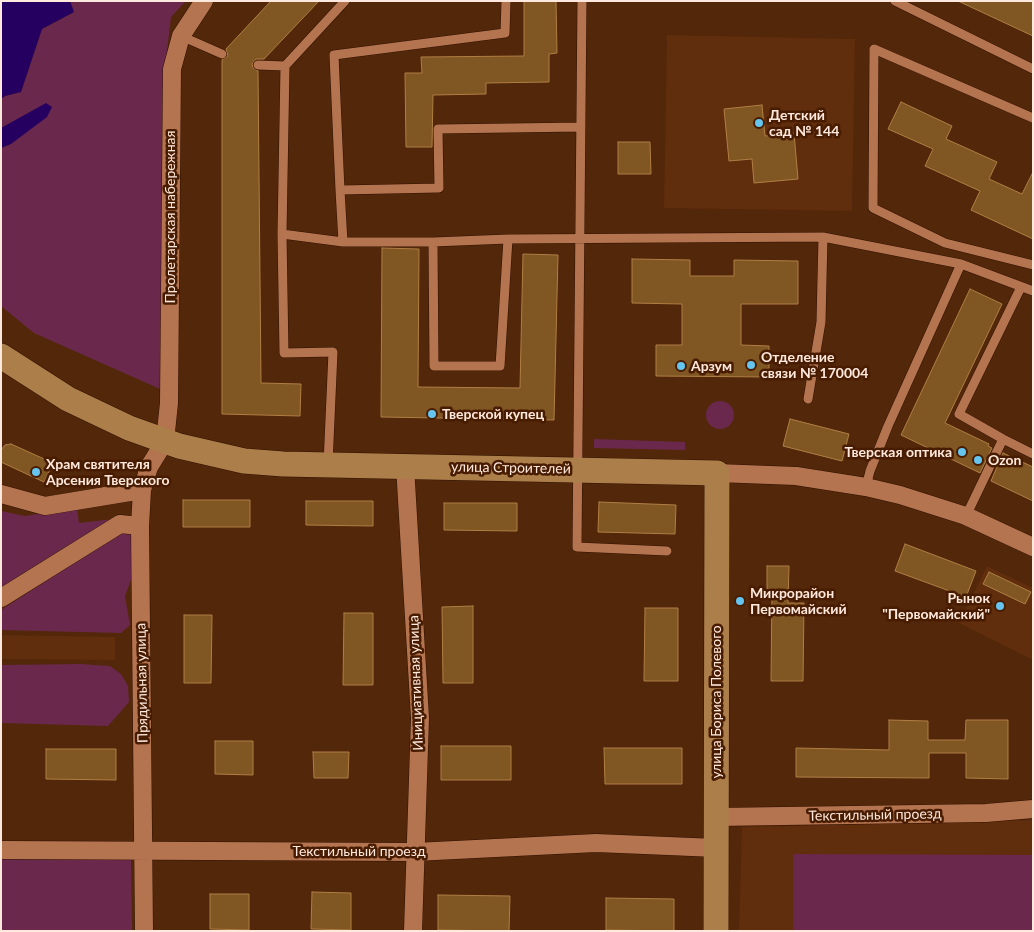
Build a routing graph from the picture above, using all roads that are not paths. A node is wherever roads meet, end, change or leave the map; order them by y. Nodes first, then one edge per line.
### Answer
1 (204, 1) edge
2 (345, 1) edge
3 (506, 1) edge
4 (582, 1) edge
5 (895, 1) edge
6 (181, 36) junction
7 (222, 54) dead end
8 (258, 65) dead end
9 (284, 66) junction
10 (1033, 68) edge
11 (1033, 118) edge
12 (581, 127) junction
13 (340, 190) junction
14 (282, 234) junction
15 (823, 237) junction
16 (508, 239) junction
17 (581, 239) junction
18 (343, 242) junction
19 (433, 242) junction
20 (961, 264) junction
21 (1033, 264) edge
22 (1021, 287) junction
23 (1033, 291) edge
24 (1, 356) edge
25 (808, 399) dead end
26 (1003, 439) junction
27 (165, 441) junction
28 (1033, 454) edge
29 (328, 465) junction
30 (406, 466) junction
31 (577, 469) junction
32 (717, 473) junction
33 (866, 487) junction
34 (142, 490) junction
35 (1, 494) edge
36 (966, 516) junction
37 (140, 526) junction
38 (1033, 547) edge
39 (667, 550) dead end
40 (1, 598) edge
41 (1033, 809) edge
42 (716, 817) junction
43 (716, 848) junction
44 (1, 850) edge
45 (144, 850) junction
46 (415, 852) junction
47 (144, 931) edge
48 (413, 931) edge
49 (716, 931) edge

1 - 6 street, Пролетарская набережная
2 - 9 lane
3 - 13 lane
4 - 12 lane
5 - 10 lane
6 - 7 lane
6 - 27 street, Пролетарская набережная
8 - 9 lane
9 - 14 lane
11 - 21 lane
12 - 13 lane
12 - 17 lane
13 - 18 lane
14 - 18 lane
14 - 29 lane
15 - 17 lane
15 - 20 lane
15 - 25 lane
16 - 17 lane
16 - 19 lane
16 - 19 lane
17 - 31 lane
18 - 19 lane
20 - 22 lane
20 - 33 lane
22 - 23 lane
22 - 26 lane
24 - 27 main road, улица Строителей
26 - 28 lane
26 - 36 lane
27 - 29 main road, улица Строителей
27 - 34 street, Прядильная улица
29 - 30 main road, улица Строителей
30 - 31 main road, улица Строителей
30 - 46 street, Инициативная улица
31 - 32 main road, улица Строителей
31 - 39 lane
32 - 33 street, улица Строителей
32 - 42 main road, улица Бориса Полевого
33 - 36 street, улица Строителей
34 - 35 street
34 - 37 street, Прядильная улица
36 - 38 street, улица Строителей
37 - 40 street
37 - 45 street, Прядильная улица
41 - 42 street, Текстильный проезд
42 - 43 main road, улица Бориса Полевого
43 - 46 street, Текстильный проезд
43 - 49 main road, улица Бориса Полевого
44 - 45 street, Текстильный проезд
45 - 46 street, Текстильный проезд
45 - 47 street, Прядильная улица
46 - 48 street, Инициативная улица

